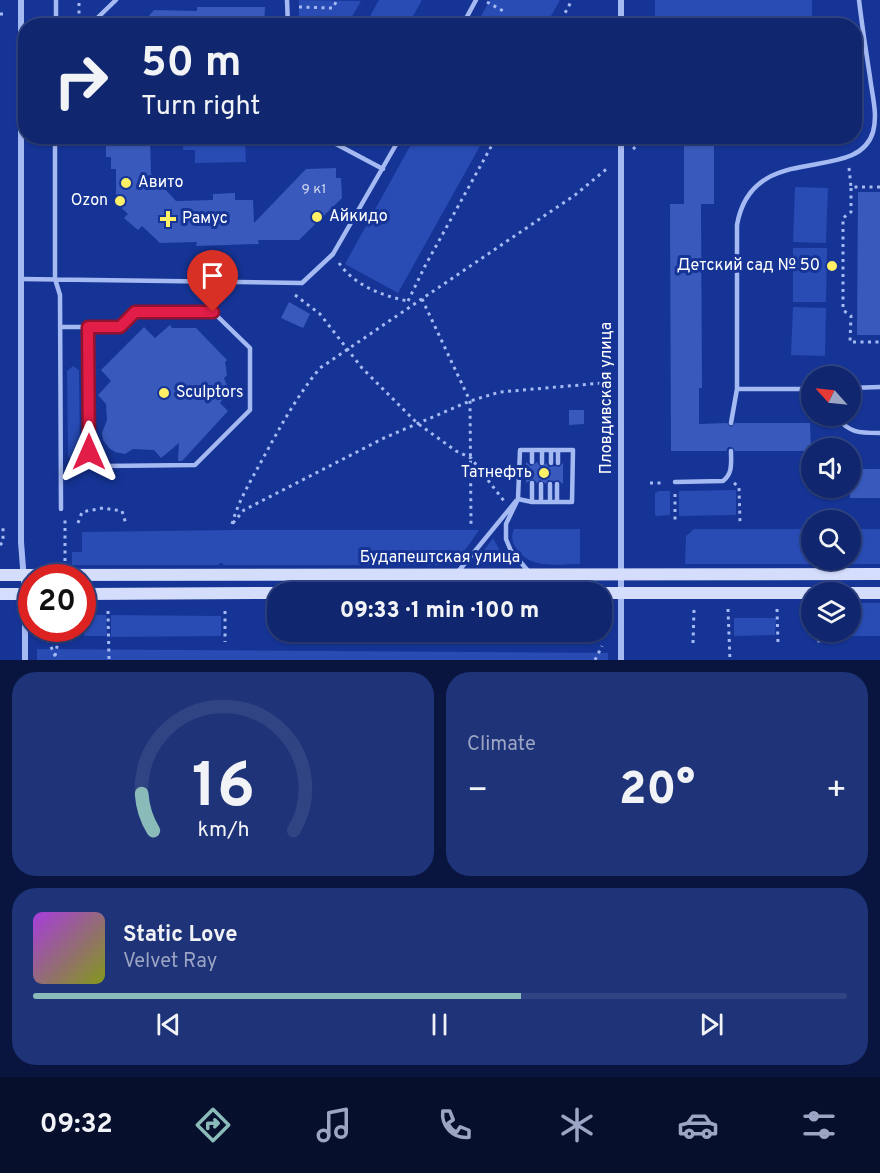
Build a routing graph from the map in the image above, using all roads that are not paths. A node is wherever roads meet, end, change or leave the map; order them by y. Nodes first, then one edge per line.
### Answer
1 (21, 0) edge
2 (56, 0) edge
3 (116, 0) edge
4 (287, 0) edge
5 (476, 0) edge
6 (621, 0) edge
7 (859, 0) edge
8 (21, 18) edge
9 (56, 18) edge
10 (97, 18) edge
11 (288, 18) edge
12 (466, 18) edge
13 (621, 18) edge
14 (861, 18) edge
15 (862, 23) edge
16 (21, 144) edge
17 (55, 144) edge
18 (336, 144) edge
19 (397, 144) edge
20 (621, 144) edge
21 (383, 169) junction
22 (21, 279) junction
23 (55, 279) junction
24 (60, 327) junction
25 (88, 327) junction
26 (880, 387) edge
27 (861, 388) edge
28 (737, 389) junction
29 (801, 390) edge
30 (731, 423) dead end
31 (844, 426) edge
32 (880, 433) edge
33 (532, 450) junction
34 (542, 450) junction
35 (551, 450) junction
36 (558, 450) junction
37 (731, 451) dead end
38 (532, 462) dead end
39 (542, 463) dead end
40 (551, 463) dead end
41 (558, 463) dead end
42 (675, 482) road end
43 (532, 483) dead end
44 (542, 484) dead end
45 (550, 484) dead end
46 (557, 484) dead end
47 (518, 499) junction
48 (531, 502) junction
49 (541, 502) junction
50 (550, 502) junction
51 (557, 502) junction
52 (61, 509) dead end
53 (22, 564) edge
54 (0, 574) edge
55 (455, 574) junction
56 (531, 574) junction
57 (621, 574) junction
58 (880, 574) edge
59 (18, 575) edge
60 (96, 575) edge
61 (267, 593) edge
62 (612, 593) edge
63 (621, 593) junction
64 (801, 593) edge
65 (861, 593) edge
66 (880, 593) edge
67 (0, 594) edge
68 (18, 594) edge
69 (96, 594) edge
70 (26, 642) edge
71 (25, 660) edge
72 (621, 660) edge

1 - 8 street
2 - 9 lane
3 - 10 lane
4 - 11 lane
5 - 12 lane
6 - 13 street
7 - 14 lane
15 - 28 lane
16 - 22 street
17 - 23 lane
18 - 21 lane
19 - 21 lane
20 - 57 street, Пловдивская улица
21 - 23 lane
22 - 23 lane
22 - 53 street
23 - 24 lane
24 - 25 lane
24 - 52 lane
25 - 25 lane
26 - 27 lane
28 - 29 lane
28 - 30 lane
31 - 32 lane
33 - 34 lane
33 - 38 lane
33 - 47 lane
34 - 35 lane
34 - 39 lane
35 - 36 lane
35 - 40 lane
36 - 41 lane
36 - 51 lane
37 - 42 lane
43 - 48 lane
44 - 49 lane
45 - 50 lane
46 - 51 lane
47 - 48 lane
47 - 55 lane
47 - 56 lane
48 - 49 lane
49 - 50 lane
50 - 51 lane
54 - 59 street, Будапештская улица
55 - 56 street, Будапештская улица
55 - 60 street, Будапештская улица
56 - 57 street, Будапештская улица
57 - 58 street, Будапештская улица
57 - 63 street, Пловдивская улица
61 - 69 street
62 - 63 street
63 - 64 street
63 - 72 street, Пловдивская улица
65 - 66 street
67 - 68 street
70 - 71 street

